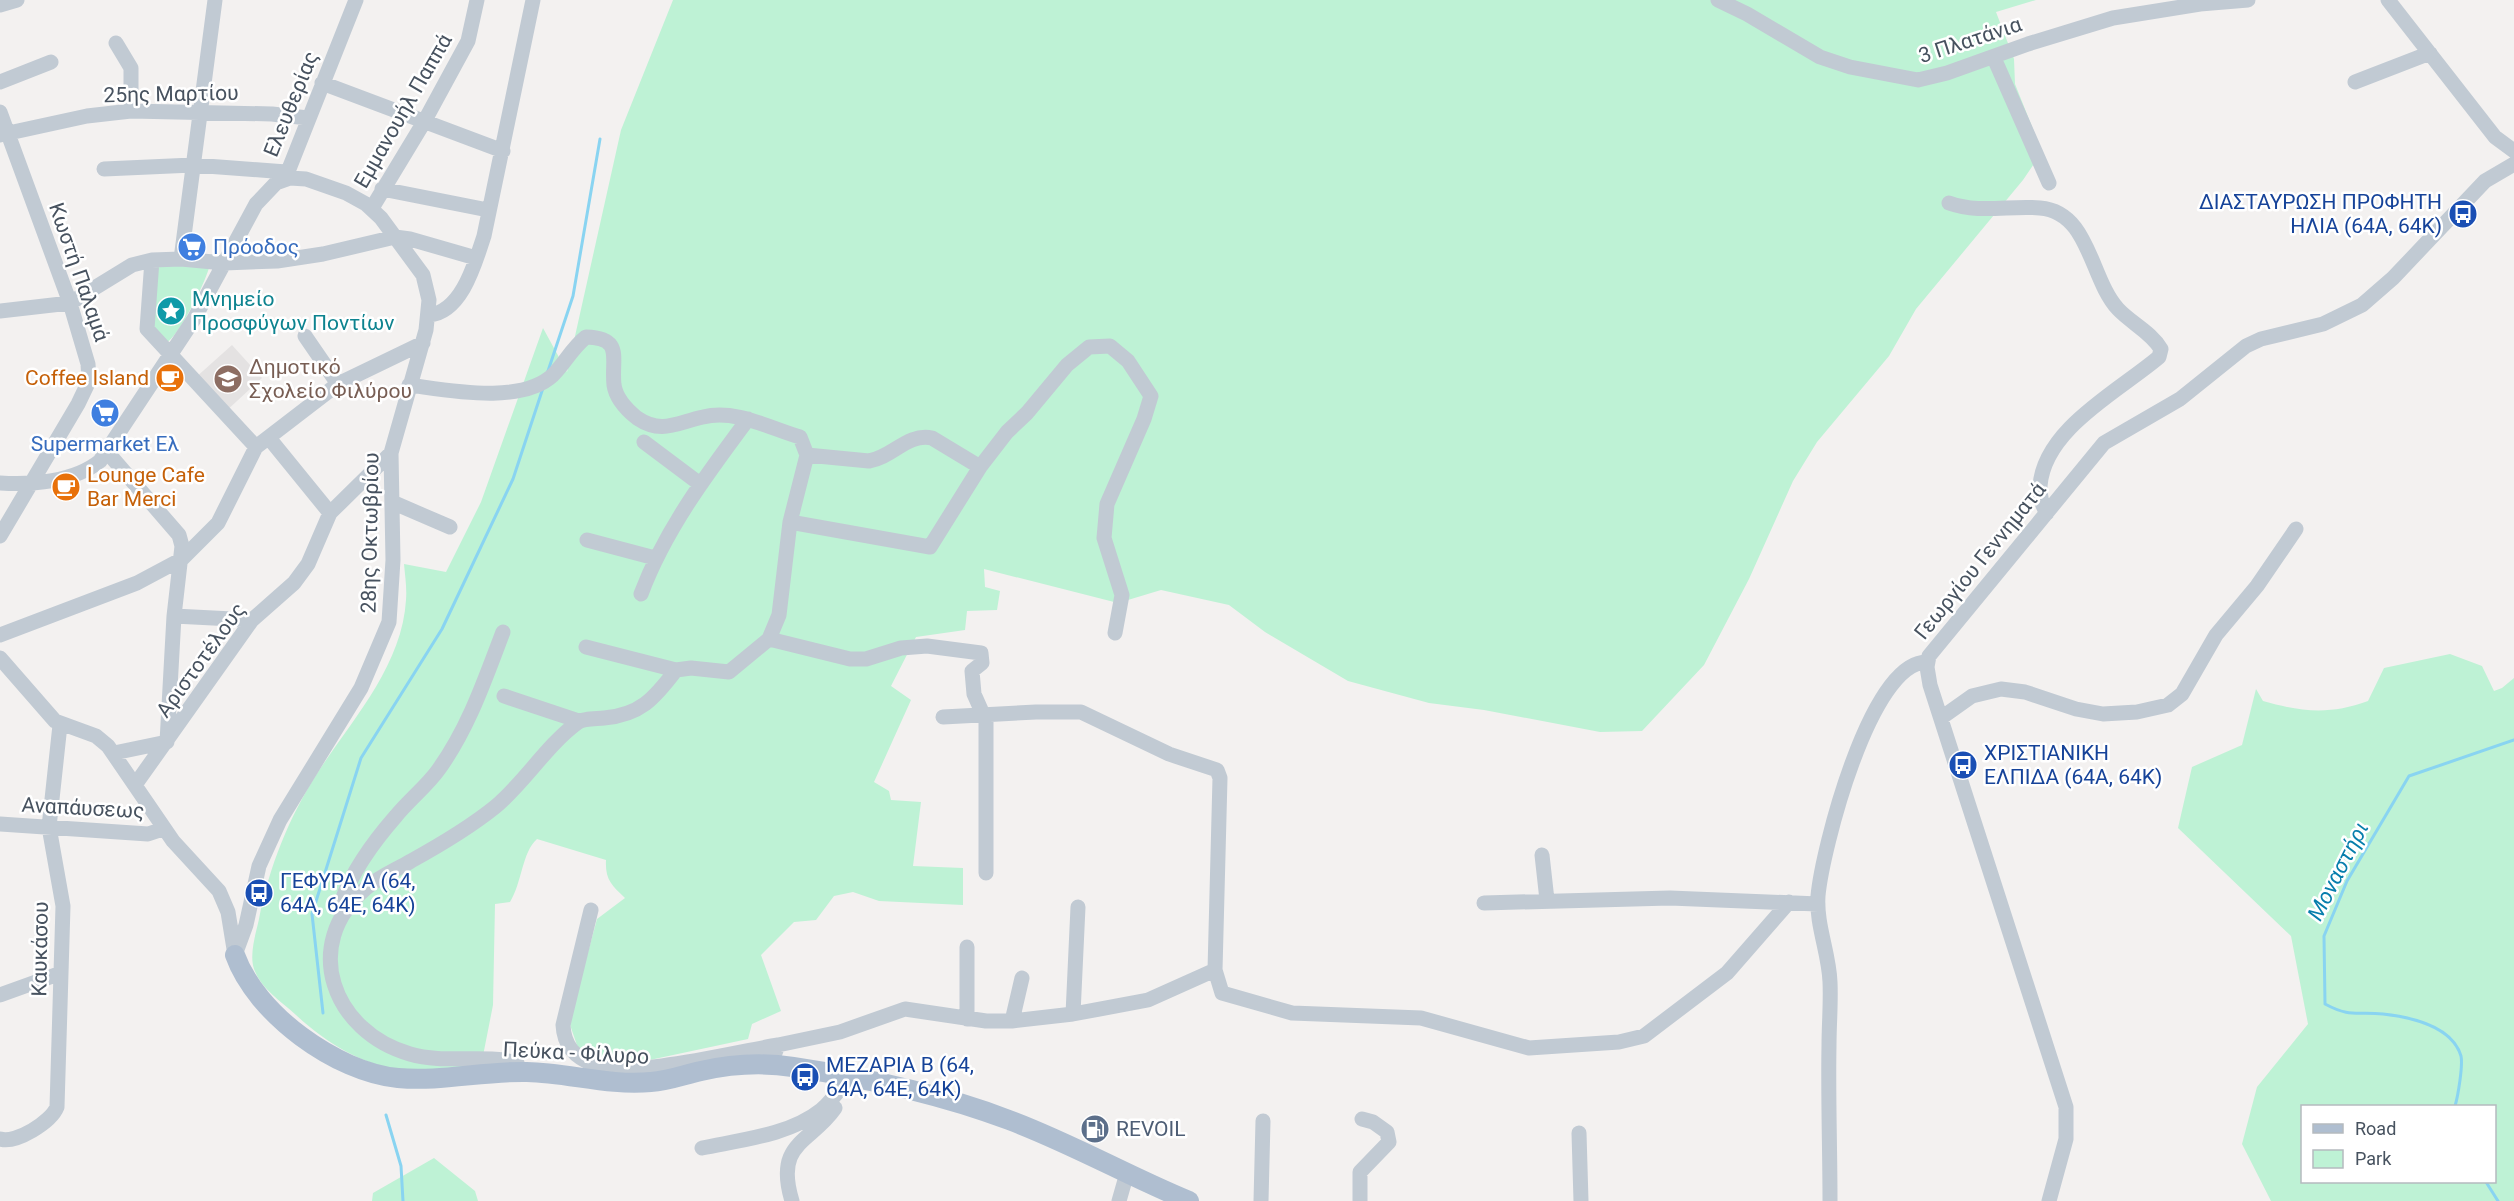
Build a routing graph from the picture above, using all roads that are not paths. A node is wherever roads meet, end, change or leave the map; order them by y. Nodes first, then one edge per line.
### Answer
1 (17, 0) edge
2 (215, 0) edge
3 (356, 0) edge
4 (477, 0) edge
5 (533, 0) edge
6 (1718, 0) edge
7 (2248, 0) edge
8 (2388, 0) edge
9 (0, 5) edge
10 (116, 43) dead end
11 (2430, 53) junction
12 (1994, 58) junction
13 (51, 62) dead end
14 (0, 82) edge
15 (2355, 82) dead end
16 (322, 83) junction
17 (0, 111) edge
18 (131, 111) junction
19 (200, 114) junction
20 (308, 118) junction
21 (424, 122) junction
22 (4, 134) edge
23 (503, 151) junction
24 (2514, 151) edge
25 (2514, 164) edge
26 (193, 165) junction
27 (104, 169) dead end
28 (286, 176) junction
29 (2049, 183) dead end
30 (382, 189) junction
31 (1949, 203) dead end
32 (372, 208) junction
33 (488, 210) junction
34 (395, 237) junction
35 (476, 258) junction
36 (181, 259) junction
37 (152, 260) junction
38 (224, 263) junction
39 (70, 303) junction
40 (0, 312) edge
41 (429, 315) junction
42 (305, 336) dead end
43 (423, 343) junction
44 (170, 355) junction
45 (338, 384) junction
46 (410, 385) junction
47 (748, 419) junction
48 (269, 438) junction
49 (644, 441) dead end
50 (256, 447) junction
51 (108, 453) junction
52 (391, 453) junction
53 (807, 455) junction
54 (980, 467) junction
55 (0, 483) edge
56 (700, 484) junction
57 (32, 485) junction
58 (392, 502) junction
59 (330, 513) junction
60 (2047, 513) junction
61 (790, 522) junction
62 (450, 527) dead end
63 (2296, 528) dead end
64 (0, 536) edge
65 (587, 540) dead end
66 (655, 558) junction
67 (182, 559) junction
68 (641, 594) dead end
69 (174, 616) junction
70 (252, 620) junction
71 (502, 632) dead end
72 (1115, 633) dead end
73 (0, 635) edge
74 (769, 639) junction
75 (585, 647) dead end
76 (0, 658) edge
77 (1927, 662) junction
78 (676, 670) junction
79 (504, 696) dead end
80 (943, 717) dead end
81 (986, 717) junction
82 (1941, 718) junction
83 (579, 721) junction
84 (60, 725) junction
85 (167, 742) junction
86 (114, 753) junction
87 (135, 785) junction
88 (0, 824) edge
89 (49, 827) junction
90 (163, 829) junction
91 (1542, 855) dead end
92 (986, 873) dead end
93 (1547, 900) junction
94 (1789, 902) junction
95 (1484, 903) dead end
96 (1818, 904) junction
97 (1077, 907) dead end
98 (591, 910) dead end
99 (345, 912) junction
100 (967, 948) dead end
101 (235, 955) junction
102 (1215, 970) junction
103 (61, 973) junction
104 (1023, 978) dead end
105 (0, 995) edge
106 (1073, 1014) junction
107 (967, 1019) junction
108 (1012, 1021) junction
109 (778, 1045) junction
110 (771, 1064) junction
111 (520, 1072) junction
112 (848, 1078) junction
113 (1362, 1119) dead end
114 (1263, 1121) dead end
115 (1579, 1133) dead end
116 (0, 1139) edge
117 (702, 1148) dead end
118 (1127, 1173) junction
119 (792, 1201) edge
120 (1119, 1201) edge
121 (1189, 1201) edge
122 (1261, 1201) edge
123 (1360, 1201) edge
124 (1581, 1201) edge
125 (1830, 1201) edge
126 (2049, 1201) edge

1 - 9 street
2 - 19 street
3 - 16 street, Ελευθερίας
4 - 21 street, Εμμανουήλ Παππά
5 - 23 street
6 - 12 street, 3 Πλατάνια
7 - 12 street, 3 Πλατάνια
8 - 11 street
10 - 18 street
11 - 15 street
11 - 24 street
12 - 29 street
13 - 14 street
16 - 20 street, Ελευθερίας
16 - 21 street
17 - 22 street, Κωστή Παλαμά
18 - 19 street, 25ης Μαρτίου
18 - 22 street, 25ης Μαρτίου
19 - 20 street, 25ης Μαρτίου
19 - 26 street
20 - 28 street, Ελευθερίας
21 - 23 street
21 - 30 street, Εμμανουήλ Παππά
22 - 39 street, Κωστή Παλαμά
23 - 33 street
25 - 60 street, Γεωργίου Γεννηματά
26 - 27 street
26 - 28 street
26 - 36 street
28 - 32 street
28 - 38 street, Ελευθερίας
30 - 32 street, Εμμανουήλ Παππά
30 - 33 street
31 - 60 street
32 - 34 street, 28ης Οκτωβρίου
33 - 35 street
34 - 35 street
34 - 38 street
34 - 41 street, 28ης Οκτωβρίου
35 - 41 street
36 - 37 street
36 - 38 street
37 - 39 street
37 - 44 street
38 - 44 street, Ελευθερίας
39 - 40 street
39 - 57 street, Κωστή Παλαμά
41 - 43 street, 28ης Οκτωβρίου
42 - 45 street
43 - 45 street
43 - 46 street, 28ης Οκτωβρίου
44 - 50 street
44 - 51 street, Ελευθερίας
45 - 48 street
46 - 47 street
46 - 52 street, 28ης Οκτωβρίου
47 - 53 street
47 - 56 street
48 - 50 street
48 - 59 street
49 - 56 street
50 - 67 street
51 - 57 street, Ελευθερίας
51 - 67 street
52 - 58 street, 28ης Οκτωβρίου
52 - 59 street, Αριστοτέλους
53 - 54 street
53 - 61 street
54 - 61 street
54 - 72 street
55 - 57 street, Ελευθερίας
56 - 66 street
57 - 64 street, Κωστή Παλαμά
58 - 62 street
58 - 101 street, 28ης Οκτωβρίου
59 - 70 street, Αριστοτέλους
60 - 77 street, Γεωργίου Γεννηματά
61 - 74 street
63 - 82 street
65 - 66 street
66 - 68 street
67 - 69 street
67 - 73 street
69 - 70 street
69 - 85 street
70 - 85 street, Αριστοτέλους
71 - 99 street
74 - 78 street
74 - 81 street
75 - 78 street
76 - 84 street
77 - 82 street, Γεωργίου Γεννηματά
77 - 96 street
78 - 83 street
79 - 83 street
80 - 81 street
81 - 92 street
81 - 102 street
82 - 126 street, Γεωργίου Γεννηματά
83 - 99 street
84 - 86 street
84 - 89 street, Καυκάσου
85 - 86 street
85 - 87 street, Αριστοτέλους
86 - 87 street
87 - 90 street
88 - 89 street, Αναπάυσεως
89 - 90 street, Αναπάυσεως
89 - 103 street, Καυκάσου
90 - 101 street
91 - 93 street
93 - 94 street
93 - 95 street
94 - 96 street
94 - 102 street
96 - 125 street
97 - 106 street
98 - 109 street
99 - 111 street
100 - 107 street
101 - 111 main road, Πεύκα - Φίλυρο
102 - 106 street
103 - 105 street
103 - 116 street, Καυκάσου
104 - 108 street
106 - 108 street
107 - 108 street
107 - 109 street
109 - 110 street
110 - 111 main road, Πεύκα - Φίλυρο
110 - 112 main road, Πεύκα - Φίλυρο
112 - 117 street
112 - 118 main road, Πεύκα - Φίλυρο
112 - 119 street
113 - 123 street
114 - 122 street
115 - 124 street
118 - 120 street
118 - 121 main road, Πεύκα - Φίλυρο

